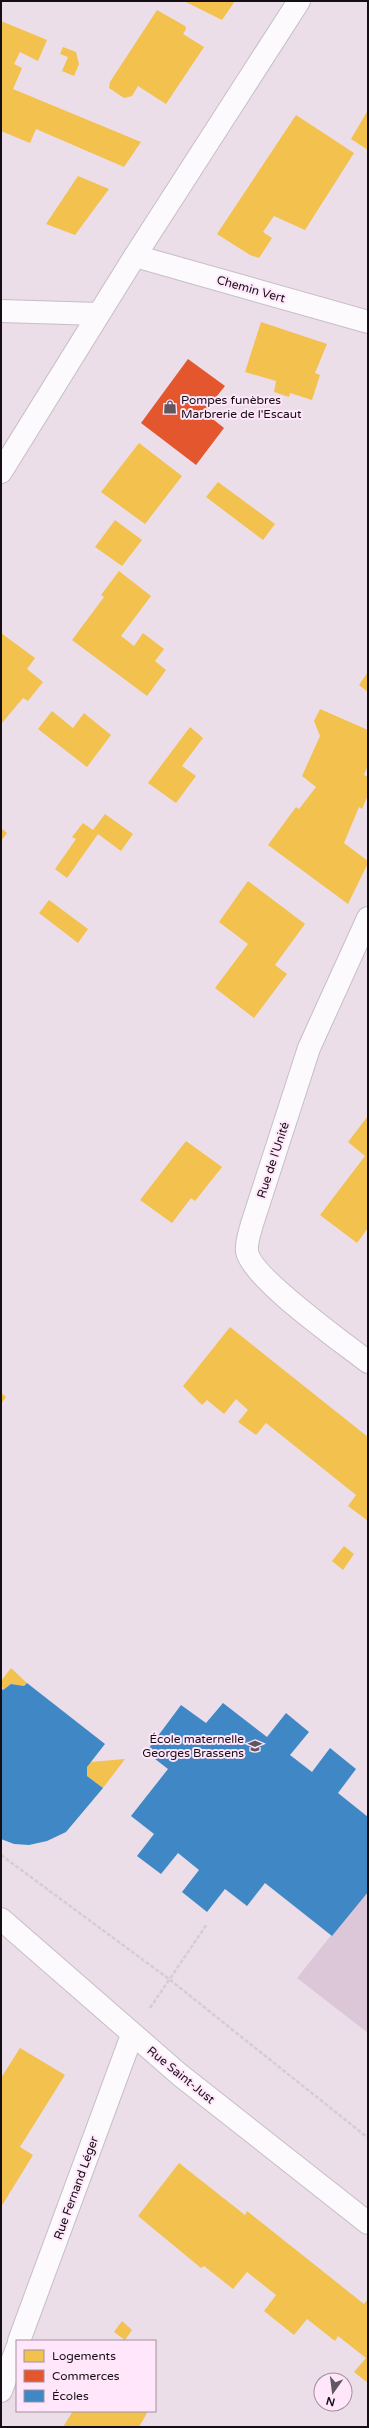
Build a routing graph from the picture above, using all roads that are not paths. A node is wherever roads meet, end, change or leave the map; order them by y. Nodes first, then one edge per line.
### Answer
1 (299, 1) edge
2 (135, 256) junction
3 (1, 311) edge
4 (100, 314) junction
5 (368, 322) edge
6 (1, 472) edge
7 (368, 918) edge
8 (368, 1362) edge
9 (1, 1919) edge
10 (132, 2035) junction
11 (368, 2223) edge
12 (19, 2340) edge
13 (16, 2351) edge
14 (1, 2391) edge

1 - 2 street
2 - 4 street
2 - 5 street, Chemin Vert
3 - 4 street
4 - 6 street
7 - 8 street, Rue de l'Unité
9 - 10 street, Rue Saint-Just
10 - 11 street, Rue Saint-Just
10 - 12 street, Rue Fernand Léger
13 - 14 street

